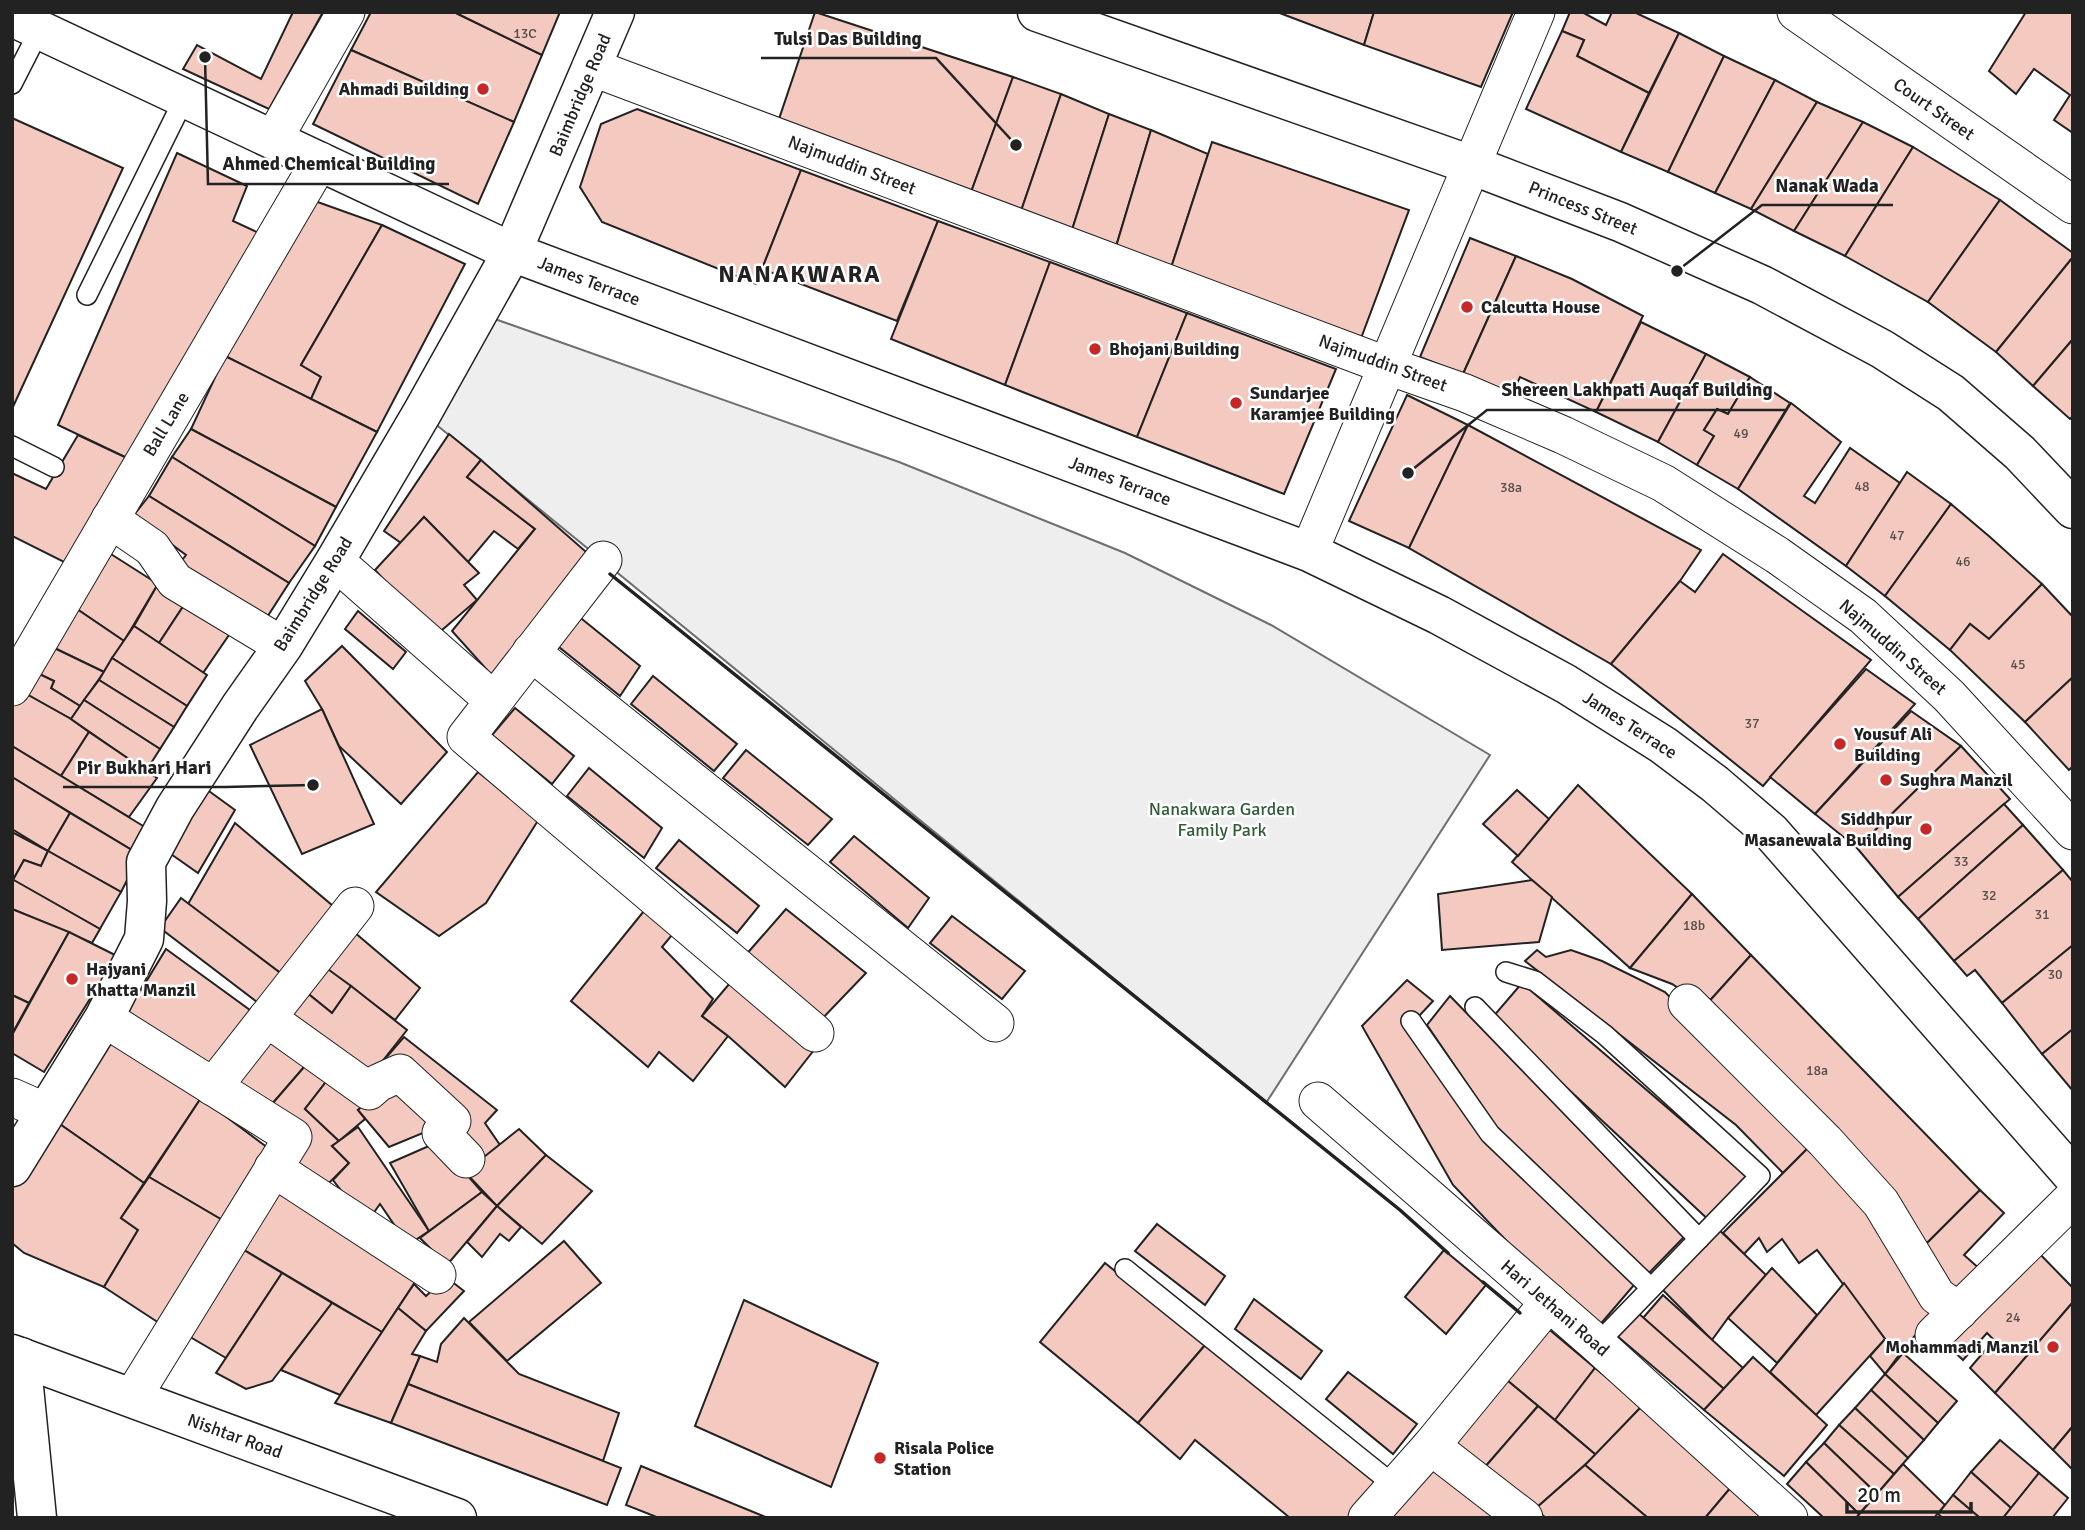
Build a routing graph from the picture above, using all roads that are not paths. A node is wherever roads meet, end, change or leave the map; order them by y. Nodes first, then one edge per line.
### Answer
1 (346, 12) edge
2 (615, 12) edge
3 (1037, 12) edge
4 (1536, 12) edge
5 (1796, 12) edge
6 (26, 24) edge
7 (591, 67) junction
8 (12, 84) edge
9 (184, 99) junction
10 (273, 140) junction
11 (320, 161) junction
12 (1474, 166) junction
13 (2073, 205) edge
14 (512, 252) junction
15 (87, 295) dead end
16 (1388, 366) junction
17 (12, 446) edge
18 (54, 467) dead end
19 (2073, 509) edge
20 (110, 519) junction
21 (1309, 552) junction
22 (335, 561) junction
23 (603, 561) dead end
24 (282, 646) junction
25 (531, 652) junction
26 (12, 687) edge
27 (493, 700) junction
28 (2073, 831) edge
29 (355, 906) dead end
30 (1506, 972) dead end
31 (1687, 1003) dead end
32 (1475, 1007) dead end
33 (104, 1018) junction
34 (267, 1018) junction
35 (1411, 1021) dead end
36 (995, 1023) dead end
37 (815, 1033) dead end
38 (213, 1087) junction
39 (12, 1097) edge
40 (1318, 1101) dead end
41 (46, 1112) junction
42 (466, 1159) dead end
43 (12, 1167) edge
44 (273, 1168) junction
45 (2073, 1176) edge
46 (2073, 1198) edge
47 (1699, 1239) junction
48 (1125, 1269) dead end
49 (437, 1275) dead end
50 (1651, 1288) junction
51 (1549, 1302) junction
52 (1597, 1344) junction
53 (17, 1356) edge
54 (132, 1398) junction
55 (1431, 1446) junction
56 (1395, 1486) junction
57 (37, 1518) edge
58 (457, 1518) edge
59 (1367, 1518) edge
60 (1524, 1518) edge
61 (1789, 1518) edge

1 - 10 street
2 - 7 street, Baimbridge Road
3 - 12 street, Princess Street
4 - 12 street
5 - 13 street, Court Street
6 - 8 lane
6 - 9 street, James Terrace
7 - 14 street, Baimbridge Road
7 - 16 street, Najmuddin Street
9 - 10 street, James Terrace
9 - 15 lane
10 - 11 street, James Terrace
11 - 14 street, James Terrace
11 - 20 street, Ball Lane
12 - 16 street
12 - 19 street, Princess Street
14 - 21 street, James Terrace
14 - 22 street, Baimbridge Road
16 - 21 street
16 - 28 street, Najmuddin Street
17 - 18 lane
20 - 24 street
20 - 26 street, Ball Lane
21 - 45 street, James Terrace
22 - 24 street, Baimbridge Road
22 - 27 street
23 - 25 street
24 - 33 street, Baimbridge Road
25 - 27 street
25 - 36 street
27 - 37 street
29 - 34 street
30 - 47 lane
31 - 46 street
32 - 47 lane
33 - 38 street
33 - 41 street, Baimbridge Road
34 - 38 street
34 - 42 street
35 - 50 lane
38 - 44 street
39 - 41 street
40 - 51 street, Hari Jethani Road
41 - 43 street, Baimbridge Road
44 - 49 street
44 - 54 street
47 - 50 lane
48 - 56 lane
50 - 52 lane
51 - 52 street, Hari Jethani Road
51 - 55 street
52 - 61 street, Hari Jethani Road
53 - 54 street, Nishtar Road
53 - 57 street
54 - 58 street, Nishtar Road
55 - 56 street
55 - 60 street
56 - 59 street

